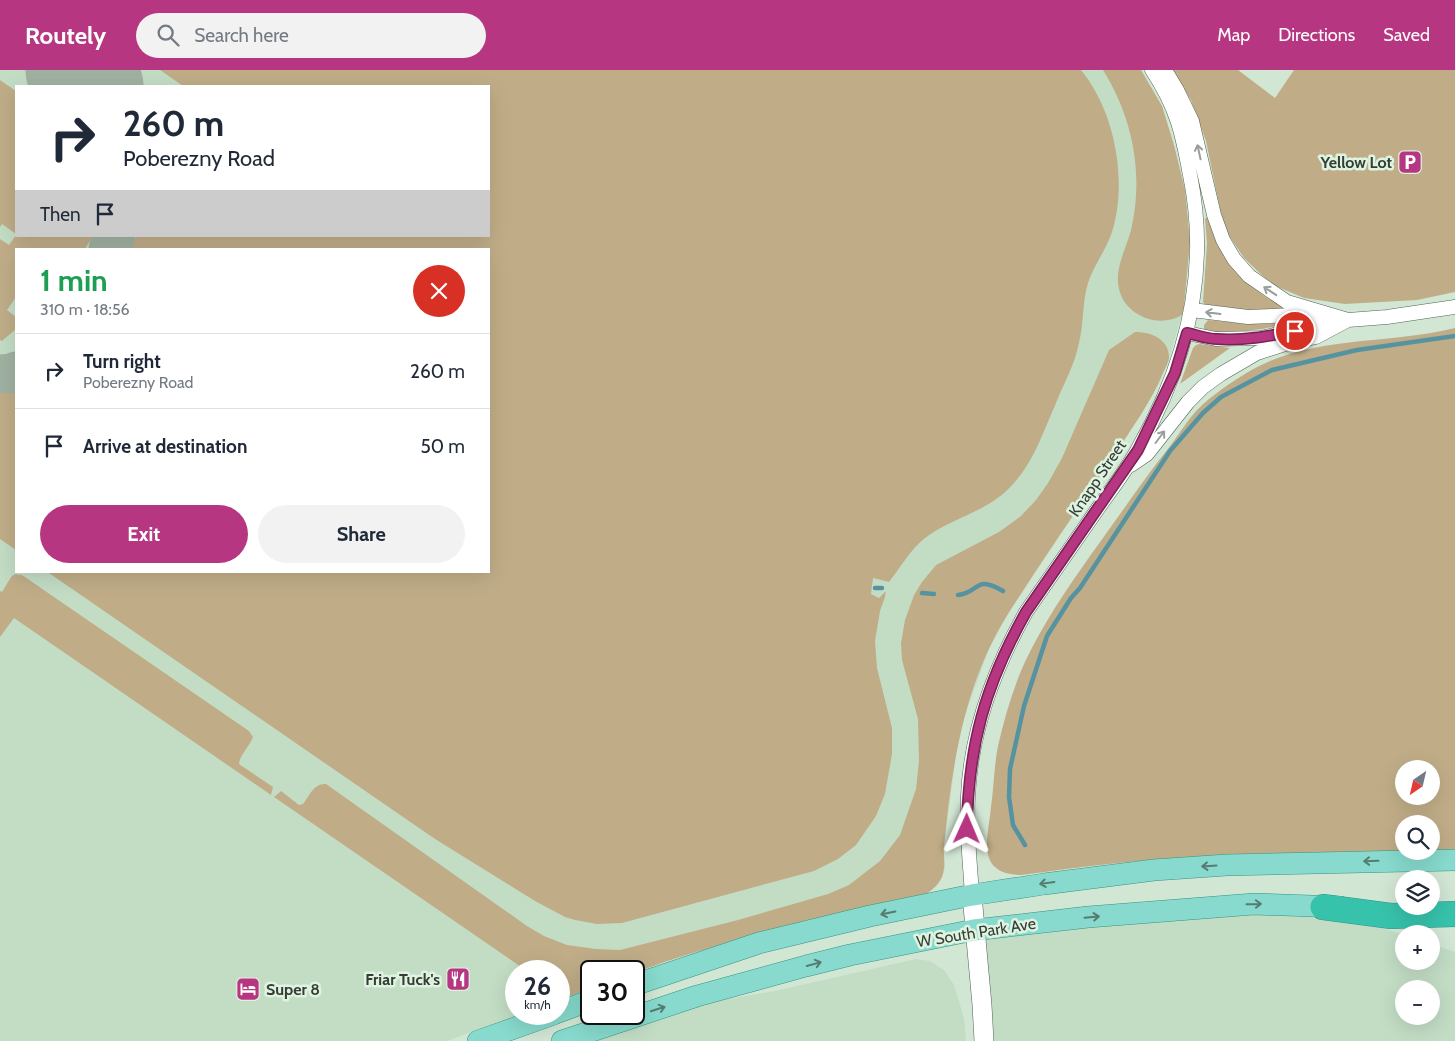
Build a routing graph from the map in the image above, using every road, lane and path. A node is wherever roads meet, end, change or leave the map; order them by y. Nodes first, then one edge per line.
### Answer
1 (1152, 70) edge
2 (1161, 70) edge
3 (1455, 307) edge
4 (1192, 310) junction
5 (1348, 320) junction
6 (1187, 333) junction
7 (1125, 470) junction
8 (1455, 860) edge
9 (972, 895) junction
10 (1455, 903) edge
11 (1440, 904) edge
12 (1395, 905) edge
13 (1323, 907) junction
14 (1455, 914) edge
15 (974, 930) junction
16 (645, 981) edge
17 (523, 1025) edge
18 (478, 1041) edge
19 (562, 1041) edge
20 (984, 1041) edge

1 - 4 street, Knapp Street
5 -> 2 street
3 - 5 street
5 -> 4 street
4 - 6 street, Knapp Street
5 - 6 street
7 -> 5 street
6 - 7 street, Knapp Street
7 - 9 street, Knapp Street
8 -> 9 main road
9 - 15 street
9 -> 16 main road
10 - 11 main road
12 - 13 main road, W South Park Ave
13 - 14 highway
15 -> 13 main road, W South Park Ave
19 -> 15 main road, W South Park Ave
15 - 20 street
17 - 18 main road

